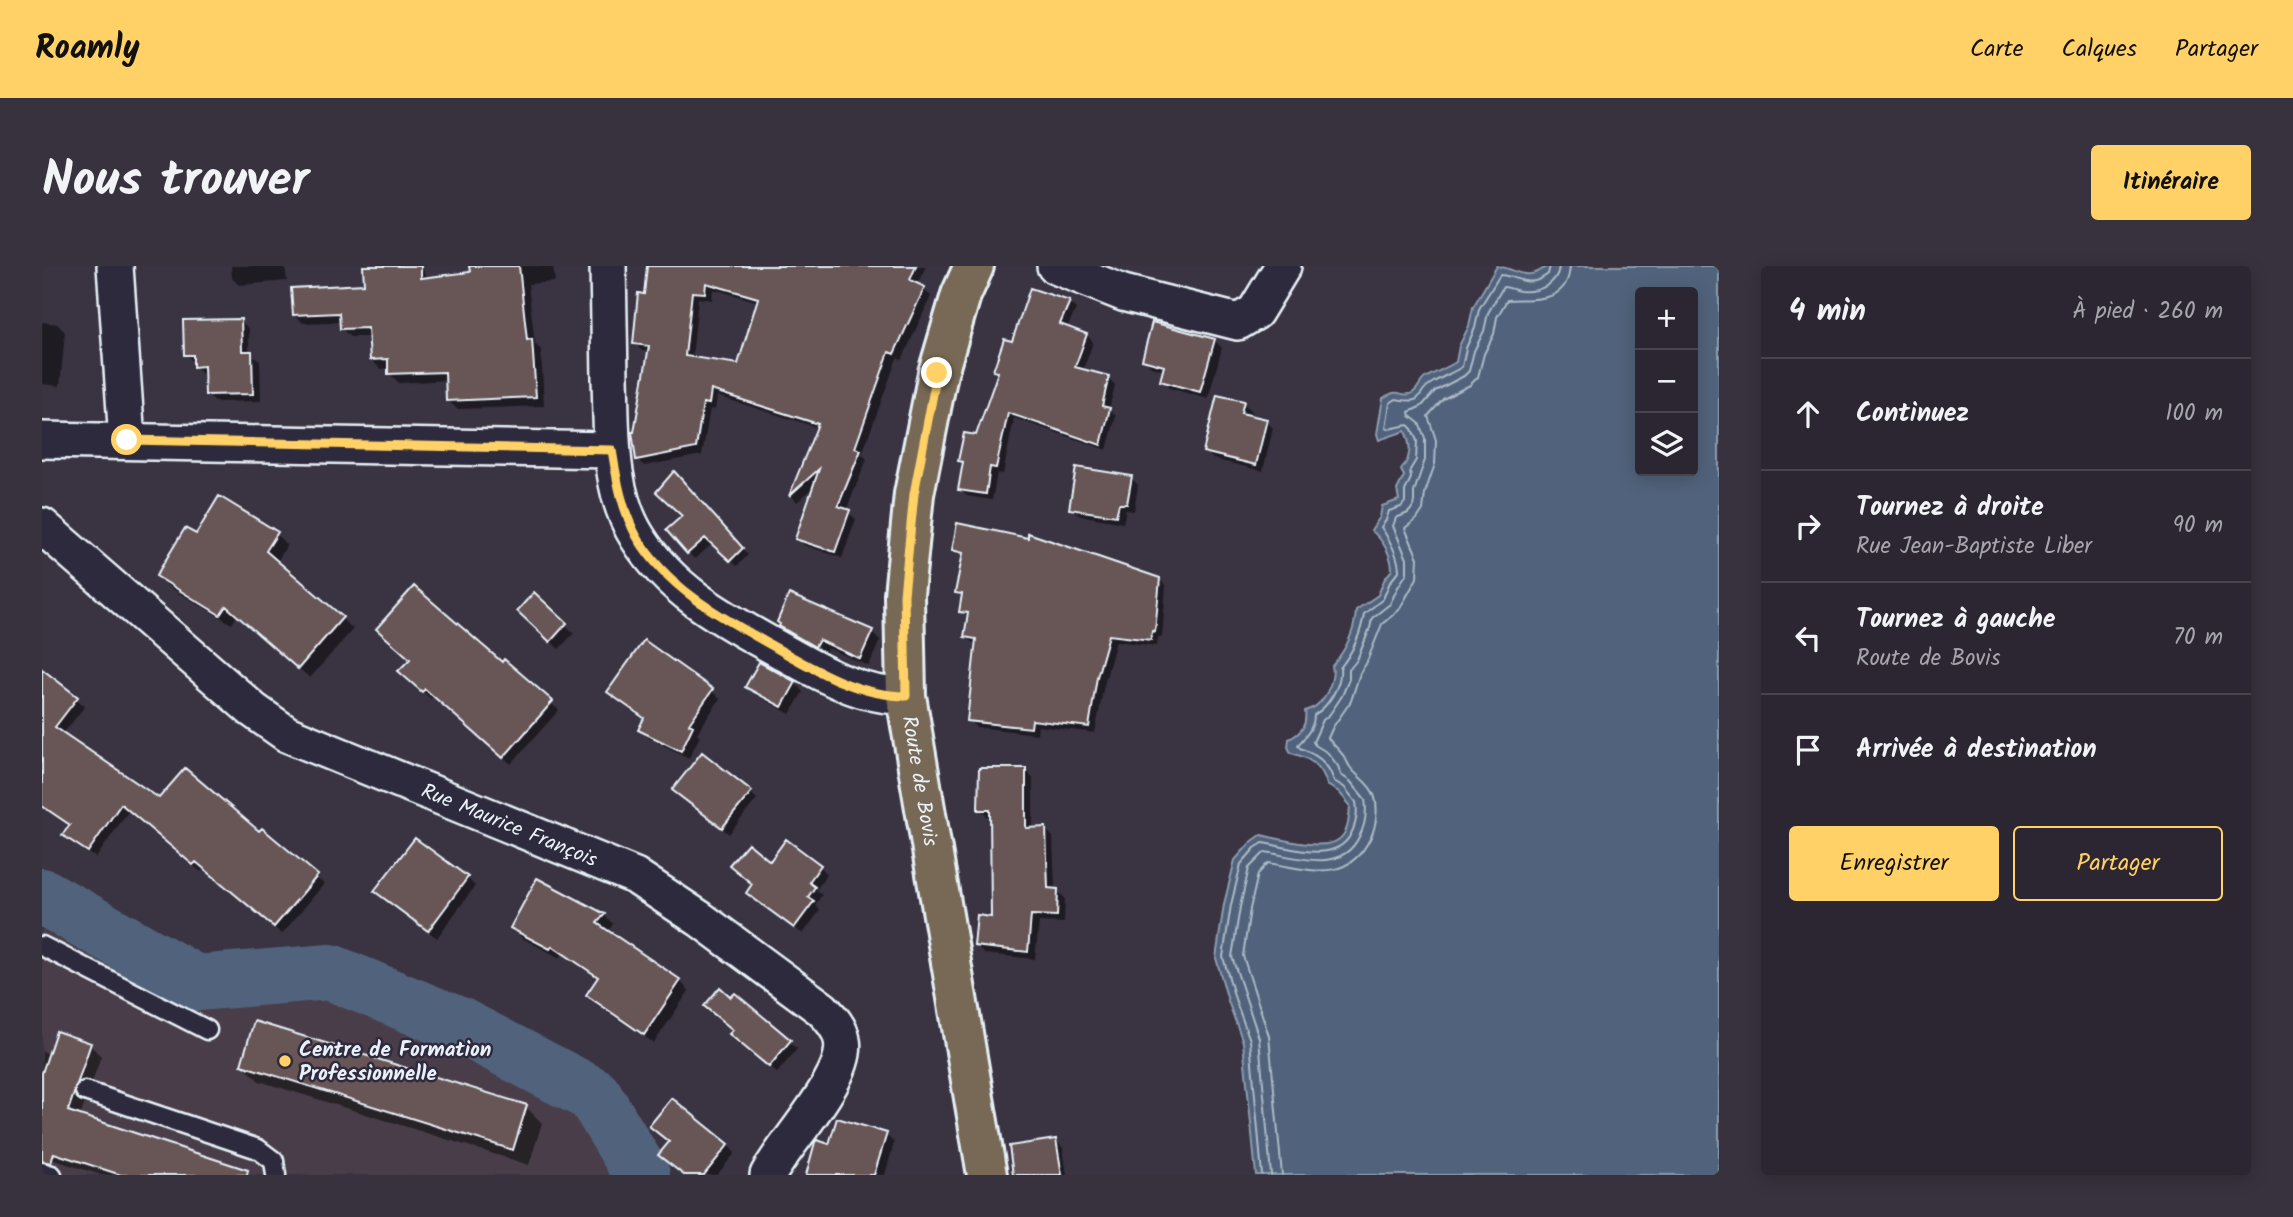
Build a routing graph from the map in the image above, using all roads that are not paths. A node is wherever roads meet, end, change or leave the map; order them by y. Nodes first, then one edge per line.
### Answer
1 (115, 266) edge
2 (608, 266) edge
3 (974, 266) edge
4 (1055, 266) edge
5 (1283, 266) edge
6 (42, 440) edge
7 (127, 440) junction
8 (612, 450) junction
9 (42, 526) edge
10 (906, 696) junction
11 (42, 946) edge
12 (206, 1030) dead end
13 (85, 1091) dead end
14 (42, 1172) edge
15 (52, 1175) edge
16 (276, 1175) edge
17 (768, 1175) edge
18 (987, 1175) edge

1 - 7 street
2 - 8 street
3 - 10 main road, Route de Bovis
4 - 5 street
6 - 7 street
7 - 8 street
8 - 10 street
9 - 17 street, Rue Maurice François
10 - 18 main road, Route de Bovis
11 - 12 lane
13 - 16 lane
14 - 15 lane

